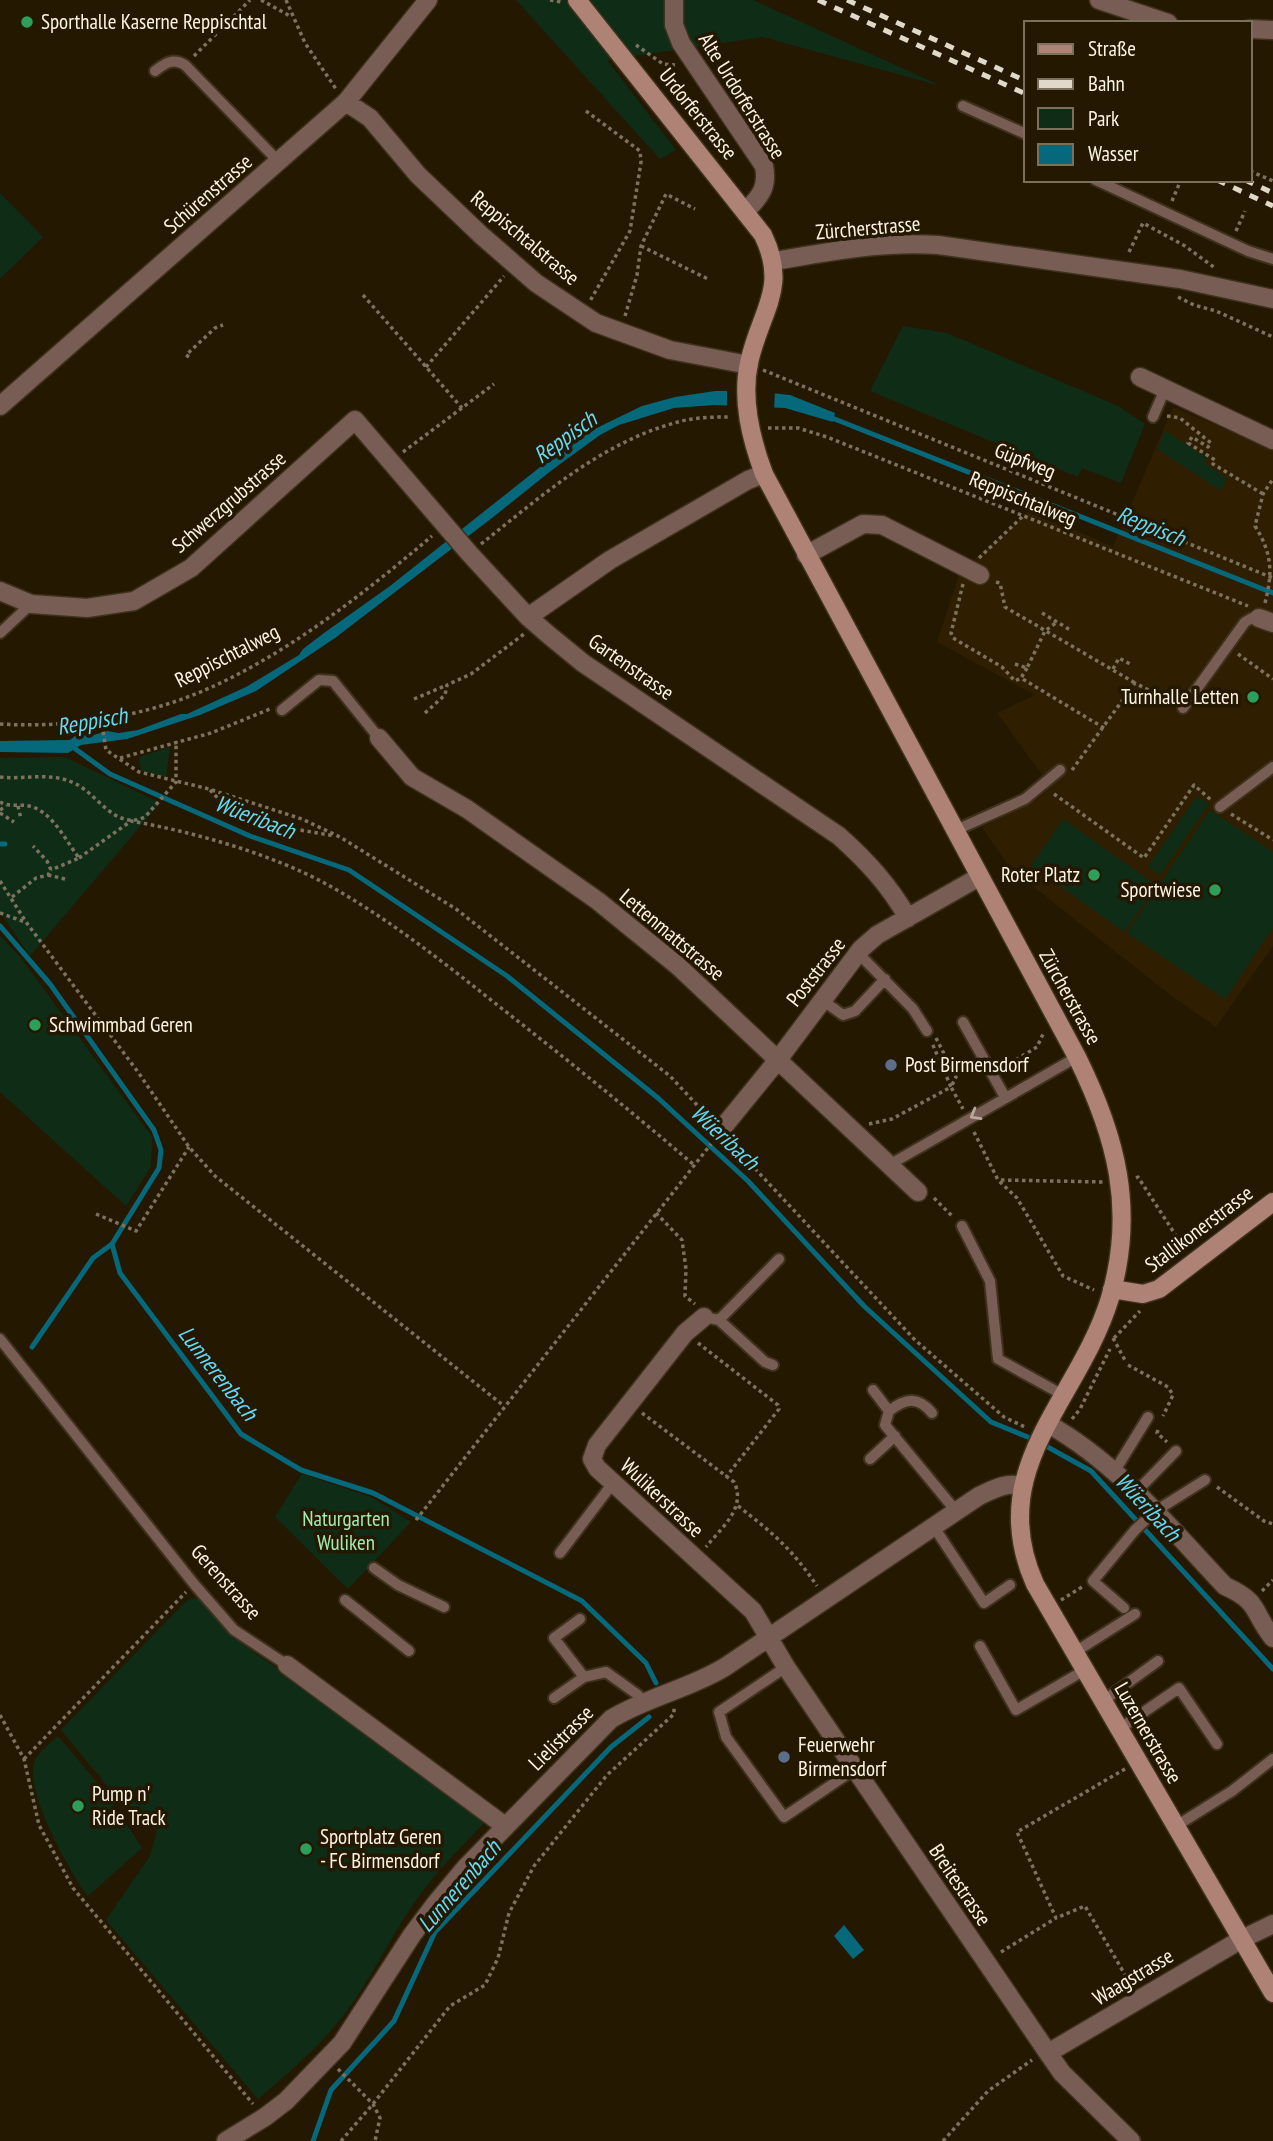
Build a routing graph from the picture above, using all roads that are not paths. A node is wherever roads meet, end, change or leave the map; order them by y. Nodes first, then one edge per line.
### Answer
1 (428, 0) edge
2 (674, 0) edge
3 (1099, 0) edge
4 (569, 1) edge
5 (1162, 21) edge
6 (1252, 29) edge
7 (1273, 30) edge
8 (155, 71) dead end
9 (346, 102) junction
10 (963, 106) dead end
11 (1024, 133) edge
12 (279, 162) junction
13 (1100, 182) edge
14 (746, 210) junction
15 (1273, 259) edge
16 (774, 261) junction
17 (1273, 299) edge
18 (748, 373) junction
19 (1140, 377) dead end
20 (1165, 389) junction
21 (0, 406) edge
22 (1154, 414) road end
23 (355, 420) joint
24 (1273, 440) edge
25 (764, 474) junction
26 (806, 555) junction
27 (974, 572) road end
28 (0, 591) edge
29 (31, 604) junction
30 (1265, 617) edge
31 (528, 624) junction
32 (0, 633) edge
33 (1183, 708) road end
34 (282, 710) road end
35 (379, 738) joint
36 (1273, 768) edge
37 (1064, 773) road end
38 (1220, 807) road end
39 (954, 831) junction
40 (979, 877) junction
41 (908, 918) junction
42 (858, 953) junction
43 (885, 979) junction
44 (822, 1000) junction
45 (963, 1022) dead end
46 (927, 1031) road end
47 (1077, 1057) junction
48 (777, 1061) junction
49 (1005, 1097) junction
50 (723, 1134) road end
51 (889, 1165) junction
52 (922, 1192) road end
53 (1273, 1202) edge
54 (962, 1227) road end
55 (779, 1259) dead end
56 (1112, 1289) junction
57 (712, 1318) junction
58 (0, 1339) edge
59 (773, 1365) dead end
60 (873, 1390) dead end
61 (1063, 1395) junction
62 (889, 1411) junction
63 (932, 1413) dead end
64 (1148, 1417) dead end
65 (1051, 1431) junction
66 (895, 1436) junction
67 (1176, 1451) dead end
68 (870, 1459) dead end
69 (1114, 1472) junction
70 (1205, 1480) dead end
71 (613, 1483) junction
72 (1022, 1486) junction
73 (1135, 1493) junction
74 (956, 1511) junction
75 (1152, 1514) junction
76 (934, 1527) junction
77 (560, 1553) dead end
78 (374, 1568) dead end
79 (1010, 1585) dead end
80 (345, 1600) dead end
81 (444, 1607) dead end
82 (1124, 1608) dead end
83 (1135, 1614) dead end
84 (580, 1619) dead end
85 (1273, 1638) edge
86 (770, 1639) junction
87 (980, 1646) dead end
88 (409, 1651) dead end
89 (1075, 1652) junction
90 (1158, 1661) dead end
91 (287, 1665) joint
92 (786, 1667) junction
93 (1086, 1670) junction
94 (584, 1677) junction
95 (554, 1698) dead end
96 (1104, 1701) junction
97 (639, 1704) junction
98 (1119, 1729) junction
99 (1216, 1744) dead end
100 (1273, 1759) edge
101 (855, 1769) junction
102 (505, 1826) junction
103 (1176, 1826) junction
104 (1273, 1924) edge
105 (1242, 1939) junction
106 (1273, 1993) edge
107 (1048, 2053) junction
108 (226, 2141) edge
109 (1131, 2141) edge

1 - 9 street, Schürenstrasse
2 - 14 street, Alte Urdorferstrasse
3 - 5 street
4 - 14 main road, Urdorferstrasse
6 - 7 street
8 - 12 lane
9 - 12 street, Schürenstrasse
9 - 18 street, Reppischtalstrasse
10 - 11 lane
12 - 21 street, Schürenstrasse
13 - 15 lane
14 - 16 main road, Urdorferstrasse
16 - 17 street, Zürcherstrasse
16 - 18 main road, Zürcherstrasse
18 - 25 main road, Zürcherstrasse
19 - 20 street
20 - 22 lane
20 - 24 street
23 - 29 street, Schwerzgrubstrasse
23 - 31 street, Gartenstrasse
25 - 26 main road, Zürcherstrasse
25 - 31 street
26 - 27 street
26 - 39 main road, Zürcherstrasse
28 - 29 street, Schwerzgrubstrasse
29 - 32 lane
30 - 33 lane
31 - 41 street, Gartenstrasse
34 - 35 lane
35 - 48 street, Lettenmattstrasse
36 - 38 lane
37 - 39 lane
39 - 40 main road, Zürcherstrasse
40 - 41 street, Poststrasse
40 - 47 main road, Zürcherstrasse
41 - 42 street, Poststrasse
42 - 43 lane
42 - 44 street, Poststrasse
43 - 44 lane
43 - 46 lane
44 - 48 street, Poststrasse
45 - 49 lane
47 - 49 lane
47 - 56 main road, Zürcherstrasse
48 - 50 street, Poststrasse
48 - 51 street, Lettenmattstrasse
49 -> 51 lane
51 - 52 street, Lettenmattstrasse
53 - 56 main road, Stallikonerstrasse
54 - 61 lane
55 - 57 lane
56 - 61 main road, Zürcherstrasse
57 - 59 lane
57 - 71 street, Wulikerstrasse
58 - 91 lane, Gerenstrasse
60 - 62 lane
61 - 65 main road, Zürcherstrasse
62 - 63 lane
62 - 66 lane
64 - 69 lane
65 - 69 street
65 - 72 main road, Zürcherstrasse
66 - 68 lane
66 - 74 lane
67 - 73 lane
69 - 73 street
70 - 75 lane
71 - 77 lane
71 - 86 street, Wulikerstrasse
72 - 74 street, Lielistrasse
72 - 89 main road, Luzernerstrasse
73 - 75 street
74 - 76 street, Lielistrasse
75 - 82 lane
75 - 85 street
76 - 79 lane
76 - 86 street, Lielistrasse
78 - 81 lane
80 - 88 lane
83 - 89 lane
84 - 94 lane
86 - 92 street, Breitestrasse
86 - 97 street, Lielistrasse
87 - 93 lane
89 - 93 main road, Luzernerstrasse
90 - 96 lane
91 - 102 street, Gerenstrasse
92 - 101 street, Breitestrasse
92 - 101 lane
93 - 96 main road, Luzernerstrasse
94 - 95 lane
94 - 97 lane
96 - 98 main road, Luzernerstrasse
97 - 102 street, Lielistrasse
98 - 99 lane
98 - 103 main road, Luzernerstrasse
100 - 103 lane
101 - 107 street, Breitestrasse
102 - 108 street, Lielistrasse
103 - 105 main road, Luzernerstrasse
104 - 105 street, Waagstrasse
105 - 106 main road, Luzernerstrasse
105 - 107 street, Waagstrasse
107 - 109 street, Breitestrasse

